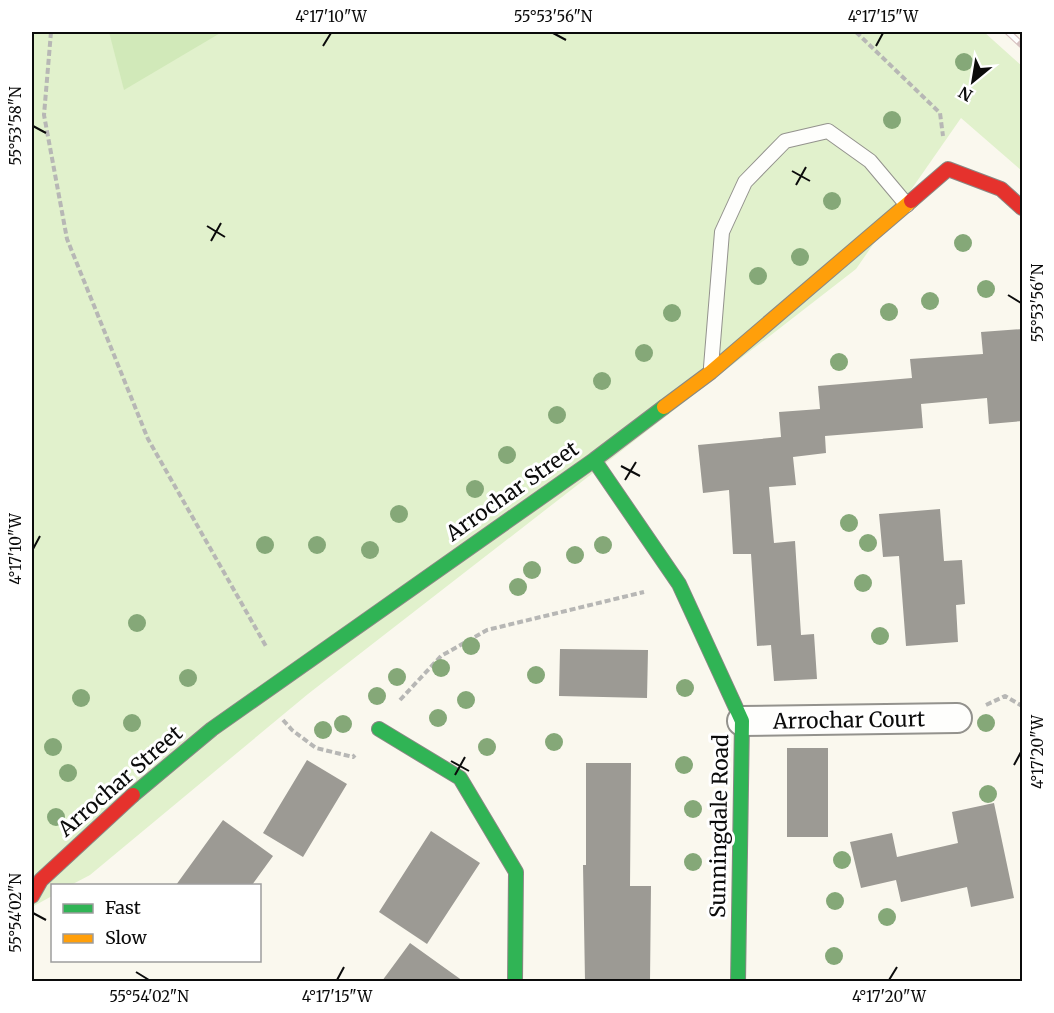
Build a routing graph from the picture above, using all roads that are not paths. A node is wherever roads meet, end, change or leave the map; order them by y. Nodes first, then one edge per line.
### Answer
1 (907, 205) junction
2 (1023, 208) edge
3 (711, 372) junction
4 (594, 460) junction
5 (957, 718) dead end
6 (742, 721) junction
7 (379, 729) road end
8 (35, 884) edge
9 (515, 981) edge
10 (738, 981) edge

1 - 2 street, Arrochar Street
1 - 3 street, Arrochar Street
1 - 3 lane
3 - 4 street, Arrochar Street
4 - 6 street, Sunningdale Road
4 - 8 street, Arrochar Street
5 - 6 street, Arrochar Court
6 - 10 street, Sunningdale Road
7 - 9 street

